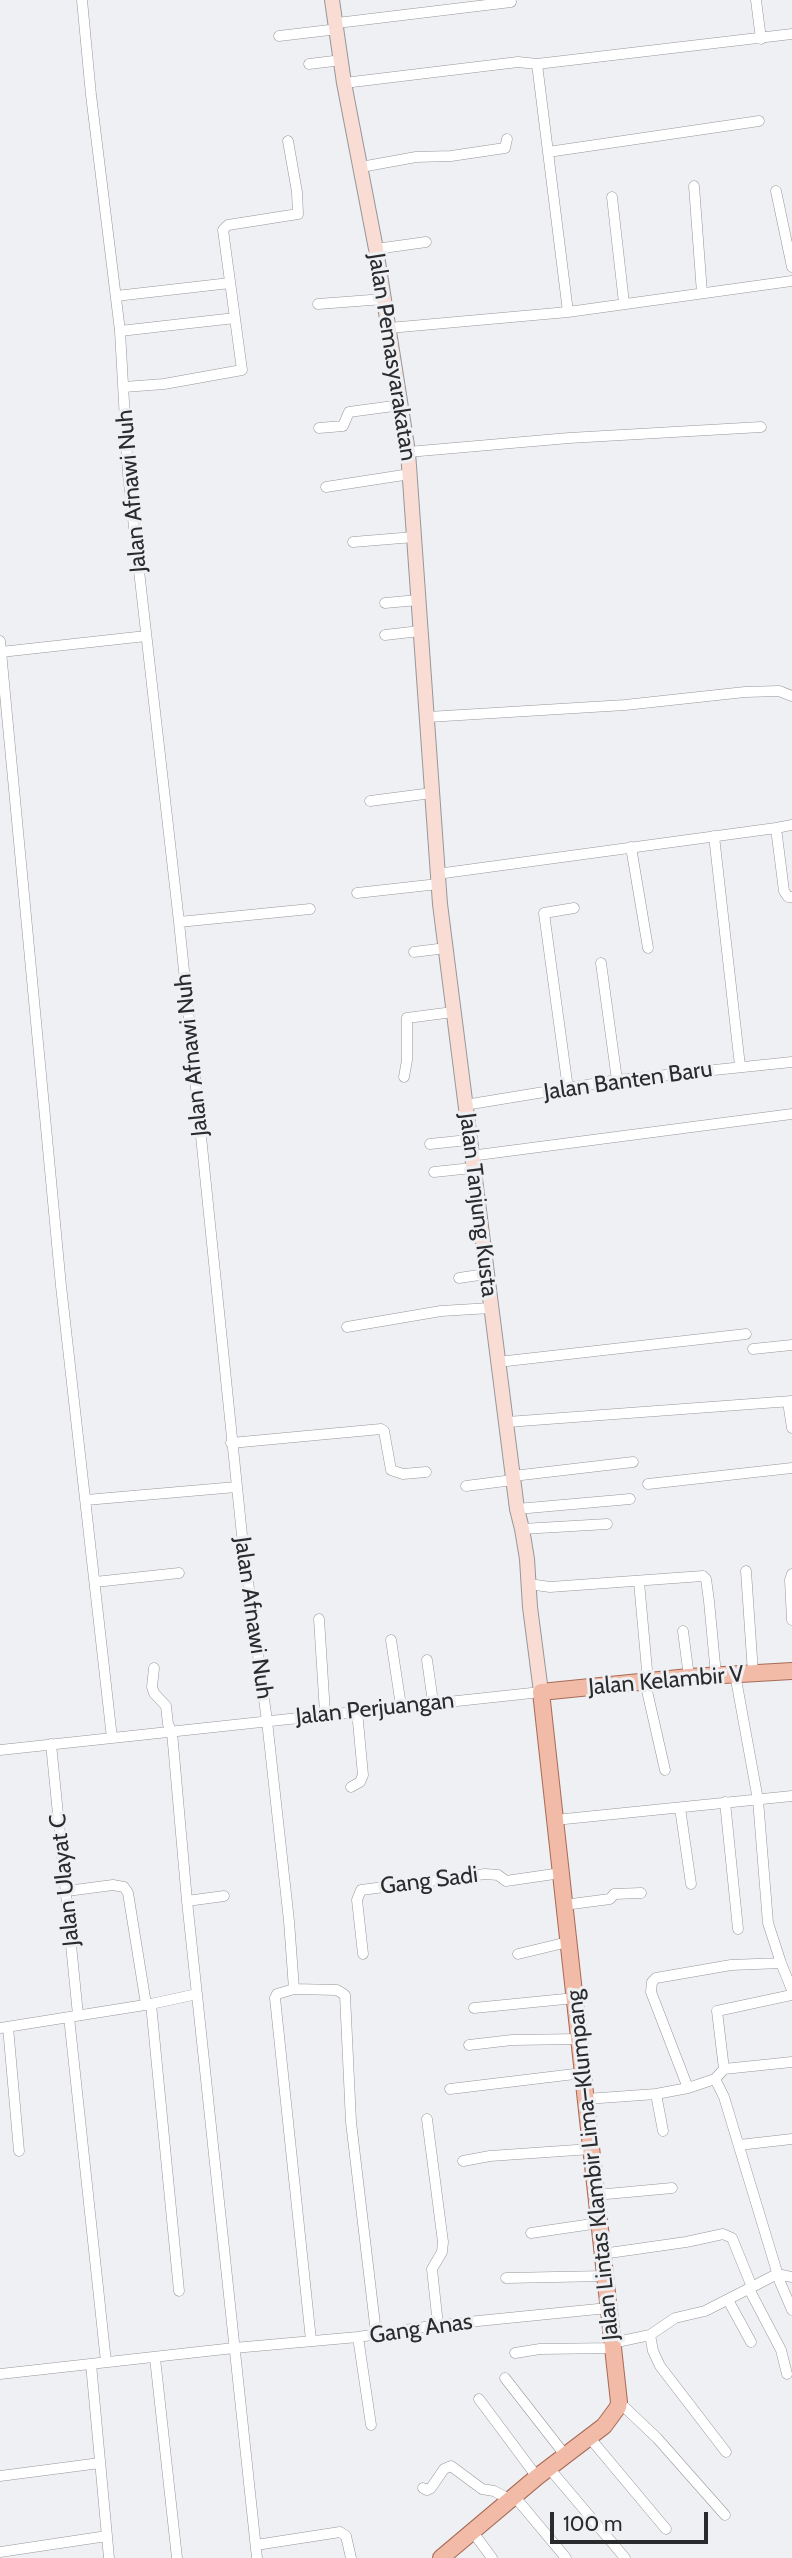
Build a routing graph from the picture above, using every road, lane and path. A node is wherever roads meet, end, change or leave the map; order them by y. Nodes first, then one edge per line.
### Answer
1 (82, 0) edge
2 (332, 0) edge
3 (755, 0) edge
4 (512, 2) dead end
5 (337, 26) junction
6 (792, 34) edge
7 (279, 36) dead end
8 (761, 38) junction
9 (342, 60) junction
10 (309, 64) dead end
11 (537, 64) junction
12 (344, 83) junction
13 (759, 121) dead end
14 (507, 139) dead end
15 (288, 141) dead end
16 (548, 152) junction
17 (361, 167) junction
18 (694, 186) dead end
19 (776, 191) dead end
20 (612, 197) dead end
21 (426, 242) dead end
22 (376, 249) junction
23 (792, 267) edge
24 (792, 281) edge
25 (230, 283) junction
26 (702, 293) junction
27 (116, 296) junction
28 (384, 299) junction
29 (624, 303) junction
30 (318, 304) dead end
31 (568, 312) junction
32 (236, 318) junction
33 (389, 328) junction
34 (120, 331) junction
35 (124, 387) junction
36 (401, 405) junction
37 (761, 427) dead end
38 (319, 428) dead end
39 (408, 452) junction
40 (410, 474) junction
41 (326, 487) dead end
42 (414, 537) junction
43 (353, 542) dead end
44 (418, 600) junction
45 (385, 604) dead end
46 (421, 631) junction
47 (385, 635) dead end
48 (146, 636) junction
49 (1, 646) edge
50 (792, 696) edge
51 (428, 717) junction
52 (432, 793) junction
53 (370, 801) dead end
54 (792, 825) edge
55 (776, 828) junction
56 (714, 836) junction
57 (631, 848) junction
58 (438, 879) junction
59 (357, 893) dead end
60 (792, 897) edge
61 (574, 908) dead end
62 (310, 909) dead end
63 (179, 922) junction
64 (446, 948) junction
65 (648, 948) dead end
66 (414, 952) dead end
67 (601, 963) dead end
68 (453, 1012) junction
69 (792, 1062) edge
70 (740, 1066) junction
71 (404, 1077) dead end
72 (617, 1080) junction
73 (568, 1089) junction
74 (465, 1105) junction
75 (792, 1114) edge
76 (468, 1140) junction
77 (430, 1144) dead end
78 (471, 1162) junction
79 (434, 1172) dead end
80 (486, 1274) junction
81 (459, 1278) dead end
82 (491, 1308) junction
83 (347, 1327) dead end
84 (746, 1334) dead end
85 (792, 1345) edge
86 (753, 1349) dead end
87 (498, 1362) junction
88 (790, 1402) edge
89 (507, 1422) junction
90 (792, 1428) edge
91 (231, 1443) junction
92 (633, 1462) dead end
93 (792, 1468) edge
94 (426, 1472) dead end
95 (513, 1478) junction
96 (648, 1484) dead end
97 (467, 1486) dead end
98 (236, 1487) junction
99 (631, 1499) dead end
100 (86, 1500) junction
101 (517, 1509) junction
102 (607, 1524) dead end
103 (523, 1529) junction
104 (746, 1571) dead end
105 (179, 1573) dead end
106 (792, 1574) edge
107 (95, 1582) junction
108 (639, 1582) junction
109 (529, 1584) junction
110 (319, 1619) dead end
111 (792, 1620) edge
112 (683, 1631) dead end
113 (391, 1640) dead end
114 (427, 1660) dead end
115 (153, 1668) dead end
116 (792, 1671) edge
117 (753, 1673) junction
118 (736, 1674) junction
119 (716, 1675) junction
120 (689, 1677) junction
121 (647, 1681) junction
122 (541, 1692) junction
123 (433, 1702) junction
124 (401, 1706) junction
125 (357, 1711) junction
126 (325, 1713) junction
127 (267, 1721) junction
128 (172, 1732) junction
129 (112, 1738) junction
130 (51, 1744) junction
131 (0, 1750) edge
132 (665, 1770) dead end
133 (351, 1787) dead end
134 (792, 1796) edge
135 (758, 1800) junction
136 (725, 1802) junction
137 (792, 1804) edge
138 (680, 1808) junction
139 (555, 1820) junction
140 (561, 1873) junction
141 (691, 1884) dead end
142 (67, 1891) junction
143 (642, 1892) dead end
144 (224, 1896) dead end
145 (187, 1900) junction
146 (564, 1905) junction
147 (738, 1929) dead end
148 (568, 1941) junction
149 (363, 1954) dead end
150 (518, 1954) dead end
151 (781, 1963) junction
152 (293, 1989) junction
153 (792, 1990) edge
154 (197, 1994) junction
155 (792, 1995) edge
156 (575, 1998) junction
157 (148, 2004) junction
158 (474, 2008) dead end
159 (74, 2016) junction
160 (4, 2027) edge
161 (579, 2039) junction
162 (469, 2045) dead end
163 (792, 2062) edge
164 (724, 2069) junction
165 (583, 2073) junction
166 (715, 2079) junction
167 (688, 2088) junction
168 (450, 2089) dead end
169 (656, 2094) junction
170 (586, 2099) junction
171 (427, 2119) dead end
172 (663, 2131) dead end
173 (792, 2139) edge
174 (739, 2145) junction
175 (591, 2149) junction
176 (19, 2151) dead end
177 (463, 2161) dead end
178 (672, 2188) dead end
179 (596, 2196) junction
180 (599, 2223) junction
181 (531, 2233) dead end
182 (603, 2254) junction
183 (777, 2274) junction
184 (605, 2276) junction
185 (792, 2277) edge
186 (506, 2278) dead end
187 (750, 2288) junction
188 (180, 2291) dead end
189 (728, 2300) junction
190 (608, 2308) junction
191 (792, 2310) edge
192 (438, 2325) junction
193 (376, 2333) junction
194 (650, 2335) junction
195 (358, 2337) junction
196 (311, 2340) junction
197 (751, 2342) dead end
198 (613, 2346) junction
199 (234, 2348) junction
200 (515, 2353) dead end
201 (155, 2358) junction
202 (106, 2362) junction
203 (91, 2364) junction
204 (0, 2374) edge
205 (786, 2374) dead end
206 (505, 2378) dead end
207 (479, 2399) dead end
208 (619, 2402) junction
209 (371, 2425) dead end
210 (589, 2437) junction
211 (726, 2452) dead end
212 (565, 2455) junction
213 (100, 2463) junction
214 (543, 2473) junction
215 (0, 2476) edge
216 (423, 2488) dead end
217 (513, 2498) junction
218 (725, 2515) dead end
219 (666, 2529) dead end
220 (472, 2531) junction
221 (107, 2536) junction
222 (256, 2545) junction
223 (0, 2552) edge
224 (109, 2558) edge
225 (177, 2558) edge
226 (257, 2558) edge
227 (351, 2558) edge
228 (441, 2558) edge
229 (492, 2558) edge
230 (566, 2558) edge
231 (625, 2558) edge

1 - 27 street, Jalan Afnawi Nuh
2 - 5 street, Jalan Pemasyarakatan
3 - 8 street
4 - 5 street
5 - 7 street
5 - 9 street, Jalan Pemasyarakatan
6 - 8 street
8 - 11 street
9 - 10 street
9 - 12 street, Jalan Pemasyarakatan
11 - 12 street
11 - 16 street
12 - 17 street, Jalan Pemasyarakatan
13 - 16 street
14 - 17 street
15 - 25 street
16 - 31 street
17 - 22 street, Jalan Pemasyarakatan
18 - 26 street
19 - 23 street
20 - 29 street
21 - 22 street
22 - 28 street, Jalan Pemasyarakatan
24 - 26 street
25 - 27 street
25 - 32 street
26 - 29 street
27 - 34 street, Jalan Afnawi Nuh
28 - 30 street
28 - 33 street, Jalan Pemasyarakatan
29 - 31 street
31 - 33 street
32 - 34 street
32 - 35 street
33 - 36 street, Jalan Pemasyarakatan
34 - 35 street, Jalan Afnawi Nuh
35 - 48 street, Jalan Afnawi Nuh
36 - 38 street
36 - 39 street, Jalan Pemasyarakatan
37 - 39 street
39 - 40 street, Jalan Pemasyarakatan
40 - 41 street
40 - 42 street, Jalan Pemasyarakatan
42 - 43 street
42 - 44 street, Jalan Pemasyarakatan
44 - 45 street
44 - 46 street, Jalan Pemasyarakatan
46 - 47 street
46 - 51 street, Jalan Pemasyarakatan
48 - 49 street
48 - 63 street, Jalan Afnawi Nuh
49 - 100 street
50 - 51 street
51 - 52 street, Jalan Tanjung Kusta
52 - 53 street
52 - 58 street, Jalan Tanjung Kusta
54 - 55 street
55 - 56 street
55 - 60 street
56 - 57 street
56 - 70 street
57 - 58 street
57 - 65 street
58 - 59 street
58 - 64 street, Jalan Tanjung Kusta
61 - 73 street
62 - 63 street
63 - 91 street, Jalan Afnawi Nuh
64 - 66 street
64 - 68 street, Jalan Tanjung Kusta
67 - 72 street
68 - 71 street
68 - 74 street, Jalan Tanjung Kusta
69 - 70 street, Jalan Banten Baru
70 - 72 street, Jalan Banten Baru
72 - 73 street, Jalan Banten Baru
73 - 74 street, Jalan Banten Baru
74 - 76 street, Jalan Tanjung Kusta
75 - 78 street
76 - 77 street
76 - 78 street, Jalan Tanjung Kusta
78 - 79 street
78 - 80 street, Jalan Tanjung Kusta
80 - 81 street
80 - 82 street, Jalan Tanjung Kusta
82 - 83 street
82 - 87 street, Jalan Tanjung Kusta
84 - 87 street
85 - 86 street
87 - 89 street, Jalan Tanjung Kusta
88 - 89 street
88 - 90 street
89 - 95 street, Jalan Tanjung Kusta
91 - 94 street
91 - 98 street, Jalan Afnawi Nuh
92 - 95 street
93 - 96 street
95 - 97 street
95 - 101 street, Jalan Tanjung Kusta
98 - 100 street
98 - 127 street, Jalan Afnawi Nuh
99 - 101 street
100 - 107 street
101 - 103 street, Jalan Tanjung Kusta
102 - 103 street
103 - 109 street, Jalan Tanjung Kusta
104 - 117 street
105 - 107 street
106 - 111 street
107 - 129 street
108 - 109 street
108 - 119 street
108 - 121 street
109 - 122 street, Jalan Tanjung Kusta
110 - 126 street
112 - 120 street
113 - 124 street
114 - 123 street
115 - 128 street
116 - 117 main road, Jalan Kelambir V
117 - 118 main road, Jalan Kelambir V
118 - 119 main road, Jalan Kelambir V
118 - 135 street
119 - 120 main road, Jalan Kelambir V
120 - 121 main road, Jalan Kelambir V
121 - 122 main road, Jalan Kelambir V
121 - 132 street
122 - 123 street, Jalan Perjuangan
122 - 139 main road, Jalan Lintas Klambir Lima–Klumpang
123 - 124 street, Jalan Perjuangan
124 - 125 street, Jalan Perjuangan
125 - 126 street, Jalan Perjuangan
125 - 133 street
126 - 127 street, Jalan Perjuangan
127 - 128 street, Jalan Perjuangan
127 - 152 street, Jalan Afnawi Nuh
128 - 129 street, Jalan Perjuangan
128 - 145 street
129 - 130 street, Jalan Perjuangan
130 - 131 street, Jalan Perjuangan
130 - 142 street, Jalan Ulayat C
134 - 135 street
134 - 137 street
135 - 136 street
135 - 151 street
136 - 138 street
136 - 147 street
138 - 139 street
138 - 141 street
139 - 140 main road, Jalan Lintas Klambir Lima–Klumpang
140 - 146 main road, Jalan Lintas Klambir Lima–Klumpang
140 - 149 street, Gang Sadi
142 - 157 street
142 - 159 street, Jalan Ulayat C
143 - 146 street
144 - 145 street
145 - 154 street
146 - 148 main road, Jalan Lintas Klambir Lima–Klumpang
148 - 150 street
148 - 156 main road, Jalan Lintas Klambir Lima–Klumpang
151 - 153 street
151 - 167 street
152 - 193 street
152 - 196 street
154 - 157 street
154 - 199 street
155 - 164 street
156 - 158 street
156 - 161 main road, Jalan Lintas Klambir Lima–Klumpang
157 - 159 street
157 - 188 street
159 - 160 street
159 - 202 street, Jalan Ulayat C
160 - 176 street
161 - 162 street
161 - 165 main road, Jalan Lintas Klambir Lima–Klumpang
163 - 164 street
164 - 166 street
165 - 168 street
165 - 170 main road, Jalan Lintas Klambir Lima–Klumpang
166 - 167 street
166 - 174 street
167 - 169 street
169 - 170 street
169 - 172 street
170 - 175 main road, Jalan Lintas Klambir Lima–Klumpang
171 - 192 street
173 - 174 street
174 - 183 street
175 - 177 street
175 - 179 main road, Jalan Lintas Klambir Lima–Klumpang
178 - 179 street
179 - 180 main road, Jalan Lintas Klambir Lima–Klumpang
180 - 181 street
180 - 182 main road, Jalan Lintas Klambir Lima–Klumpang
182 - 184 main road, Jalan Lintas Klambir Lima–Klumpang
182 - 187 street
183 - 185 street
183 - 187 street
183 - 191 street
184 - 186 street
184 - 190 main road, Jalan Lintas Klambir Lima–Klumpang
187 - 189 street
187 - 205 street
189 - 194 street
189 - 197 street
190 - 192 street, Gang Anas
190 - 198 main road, Jalan Lintas Klambir Lima–Klumpang
192 - 193 street, Gang Anas
193 - 195 street, Gang Anas
194 - 198 street
194 - 211 street
195 - 196 street, Gang Anas
195 - 209 street
196 - 199 street, Gang Anas
198 - 200 street
198 - 208 main road, Jalan Lintas Klambir Lima–Klumpang
199 - 201 street, Gang Anas
199 - 222 street
201 - 202 street, Gang Anas
201 - 225 street
202 - 203 street, Gang Anas
203 - 204 street, Gang Anas
203 - 213 street
206 - 212 street
207 - 214 street
208 - 210 main road
208 - 218 street
210 - 212 main road
210 - 219 street
212 - 214 main road
213 - 215 street
213 - 221 street
214 - 217 main road
214 - 231 street
216 - 217 street
217 - 220 main road
217 - 230 street
220 - 228 main road
220 - 229 street
221 - 223 street
221 - 224 street
222 - 226 street
222 - 227 street

